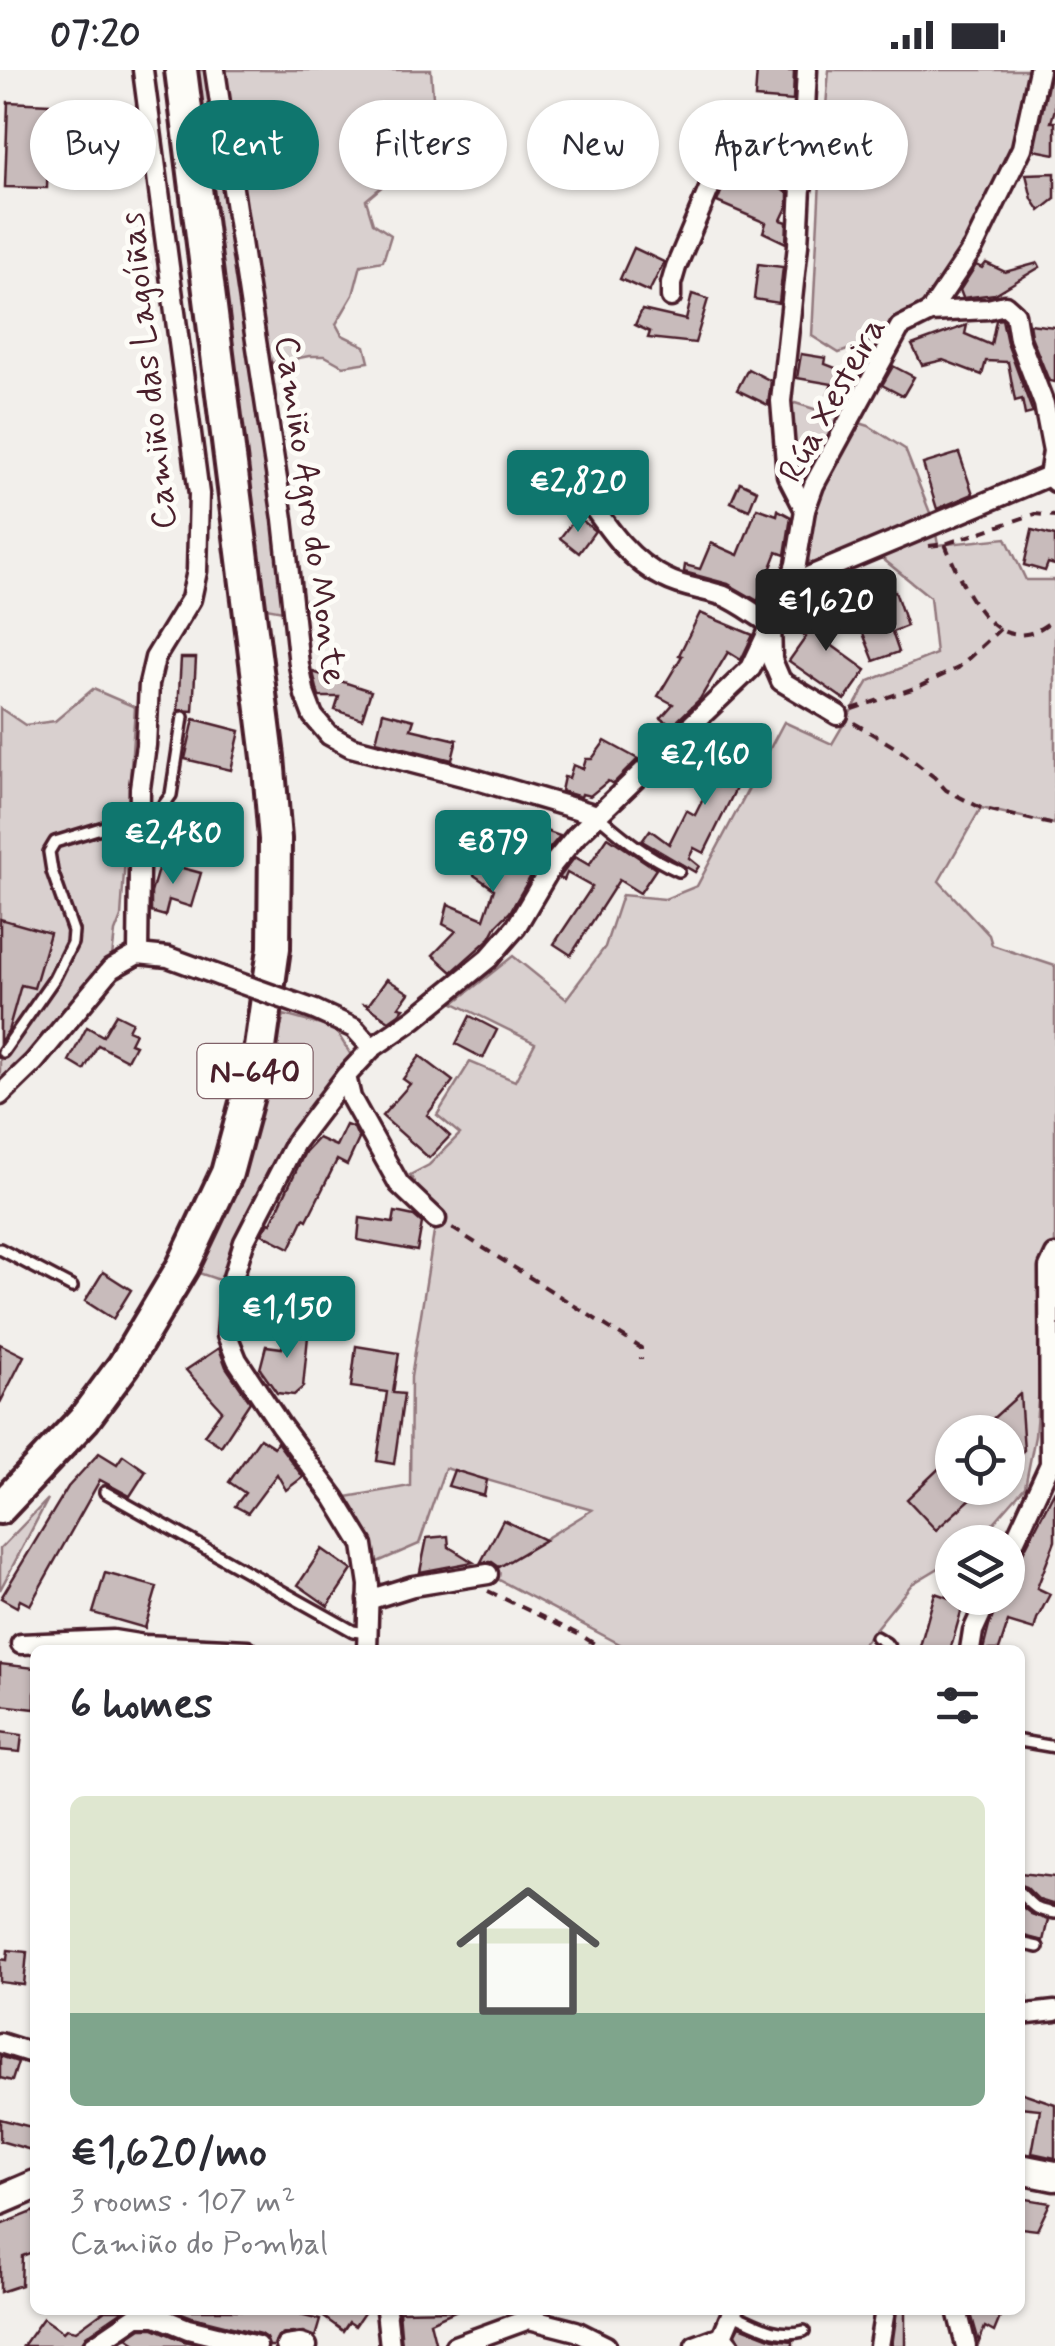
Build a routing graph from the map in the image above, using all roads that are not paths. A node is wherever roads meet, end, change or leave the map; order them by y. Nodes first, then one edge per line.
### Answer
1 (143, 70) edge
2 (181, 70) edge
3 (215, 70) edge
4 (807, 70) edge
5 (1039, 70) edge
6 (806, 100) edge
7 (709, 190) edge
8 (802, 190) edge
9 (671, 296) dead end
10 (930, 312) junction
11 (1052, 479) edge
12 (585, 496) dead end
13 (806, 510) junction
14 (787, 592) junction
15 (771, 624) junction
16 (838, 715) road end
17 (183, 717) dead end
18 (597, 816) junction
19 (139, 818) junction
20 (679, 871) dead end
21 (138, 954) junction
22 (372, 1048) junction
23 (2, 1052) dead end
24 (346, 1076) junction
25 (0, 1094) edge
26 (436, 1220) road end
27 (0, 1249) edge
28 (1055, 1256) edge
29 (72, 1287) dead end
30 (1052, 1462) edge
31 (105, 1492) dead end
32 (0, 1508) edge
33 (1022, 1525) edge
34 (485, 1581) road end
35 (368, 1600) junction
36 (980, 1615) edge
37 (876, 1637) dead end
38 (367, 1642) edge
39 (21, 1644) dead end
40 (144, 1645) edge
41 (885, 1645) edge
42 (971, 1645) edge
43 (1025, 1742) edge
44 (1055, 1747) edge
45 (1025, 1900) edge
46 (1055, 1913) edge
47 (1025, 1944) edge
48 (1038, 1947) dead end
49 (1055, 2011) edge
50 (1025, 2014) edge
51 (0, 2043) edge
52 (30, 2052) edge
53 (1025, 2169) edge
54 (1055, 2176) edge
55 (30, 2187) edge
56 (0, 2200) edge
57 (136, 2315) edge
58 (150, 2315) edge
59 (387, 2315) edge
60 (523, 2315) edge
61 (528, 2315) edge
62 (731, 2315) edge
63 (738, 2315) edge
64 (884, 2315) edge
65 (958, 2315) edge
66 (804, 2332) dead end
67 (186, 2337) edge
68 (726, 2341) edge
69 (93, 2346) edge
70 (257, 2346) edge
71 (286, 2346) edge
72 (306, 2346) edge
73 (390, 2346) edge
74 (454, 2346) edge
75 (606, 2346) edge
76 (695, 2346) edge
77 (879, 2346) edge
78 (966, 2346) edge

1 - 19 street, Camiño das Lagoíñas
2 - 32 highway, N-640
3 - 18 street, Camiño Agro do Monte
4 - 6 street
5 - 10 street, Rúa Xesteira
7 - 9 street
8 - 13 street
10 - 11 street
10 - 13 street, Rúa Xesteira
11 - 14 street
12 - 15 street
13 - 14 street, Rúa Xesteira
14 - 15 street, Rúa Xesteira
15 - 16 street
15 - 18 street, Rúa Xesteira
17 - 19 lane
18 - 20 lane
18 - 22 street, Rúa Xesteira
19 - 21 street, Camiño das Lagoíñas
19 - 23 lane
21 - 22 street, bridge
21 - 25 street
22 - 24 street, Rúa Xesteira
24 - 26 street
24 - 35 street, Rúa Xesteira
27 - 29 lane
28 - 30 street
30 - 33 street
31 - 38 lane
34 - 35 street
35 - 38 street, Rúa Xesteira
36 - 42 street
37 - 41 lane
39 - 40 street
43 - 44 lane
45 - 46 lane
47 - 48 lane
49 - 50 street
51 - 52 street
53 - 54 main road
55 - 56 main road
57 - 69 street
58 - 67 street
59 - 73 street
60 - 74 street
61 - 75 street
62 - 68 street
63 - 66 lane
64 - 77 street
65 - 78 street
67 - 70 street
68 - 76 street
71 - 72 street

